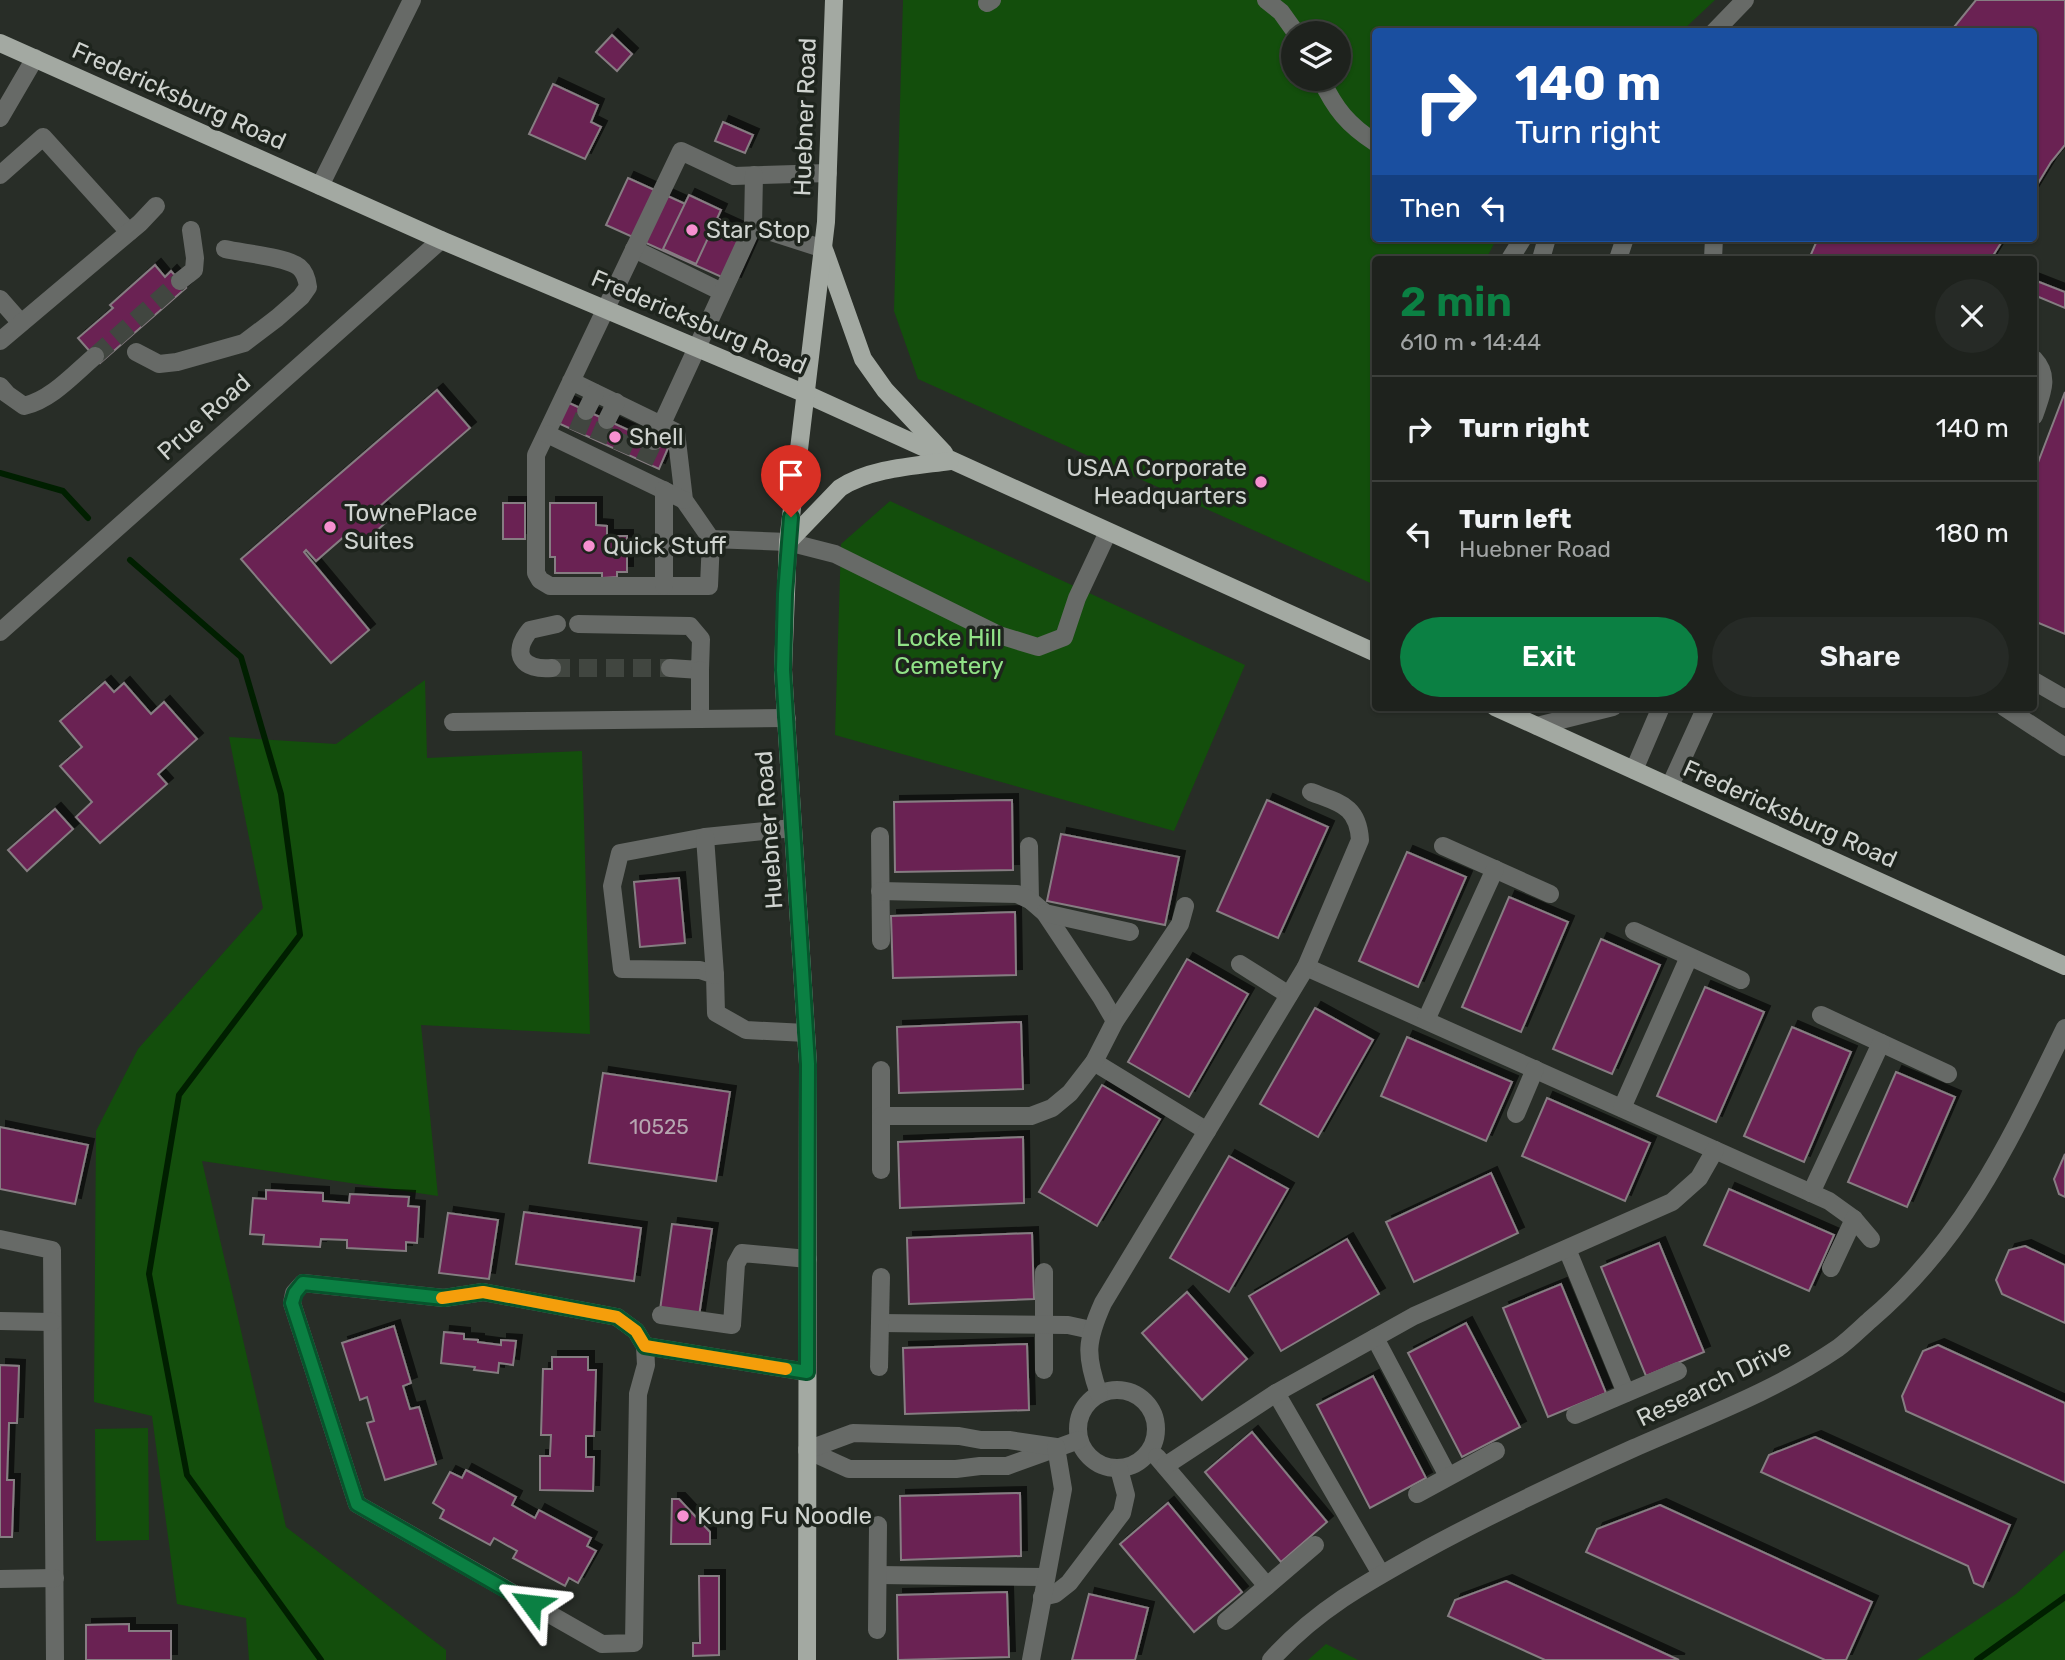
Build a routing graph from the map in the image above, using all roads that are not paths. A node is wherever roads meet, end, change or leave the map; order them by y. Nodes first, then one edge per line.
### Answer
1 (412, 0) edge
2 (834, 0) edge
3 (1266, 0) edge
4 (1745, 0) edge
5 (1287, 21) edge
6 (1718, 28) edge
7 (0, 43) edge
8 (35, 58) junction
9 (1327, 91) edge
10 (0, 118) edge
11 (1372, 140) edge
12 (828, 173) junction
13 (0, 175) edge
14 (754, 175) junction
15 (320, 186) junction
16 (156, 206) dead end
17 (753, 226) junction
18 (191, 230) dead end
19 (129, 232) junction
20 (440, 240) junction
21 (225, 249) dead end
22 (634, 249) junction
23 (824, 249) junction
24 (180, 281) tunnel mouth
25 (722, 292) junction
26 (0, 299) edge
27 (605, 309) junction
28 (21, 323) junction
29 (0, 341) edge
30 (696, 348) junction
31 (136, 352) dead end
32 (95, 356) tunnel mouth
33 (2037, 362) edge
34 (571, 381) junction
35 (0, 386) edge
36 (595, 393) junction
37 (806, 394) junction
38 (616, 402) junction
39 (2037, 408) edge
40 (586, 411) tunnel mouth
41 (638, 413) junction
42 (607, 420) tunnel mouth
43 (661, 424) junction
44 (630, 431) tunnel mouth
45 (547, 434) junction
46 (654, 441) tunnel mouth
47 (951, 461) junction
48 (664, 490) junction
49 (684, 500) junction
50 (1108, 532) junction
51 (711, 539) junction
52 (788, 542) junction
53 (664, 586) junction
54 (557, 624) dead end
55 (578, 624) dead end
56 (0, 632) edge
57 (1372, 651) edge
58 (552, 668) tunnel mouth
59 (670, 668) tunnel mouth
60 (700, 670) junction
61 (2037, 683) edge
62 (2065, 699) edge
63 (1504, 711) edge
64 (1597, 711) edge
65 (1659, 711) edge
66 (1704, 711) edge
67 (2010, 711) edge
68 (787, 718) junction
69 (700, 719) junction
70 (453, 722) dead end
71 (1537, 726) junction
72 (2065, 747) edge
73 (1634, 770) junction
74 (1670, 786) junction
75 (1311, 792) dead end
76 (793, 828) junction
77 (880, 836) dead end
78 (705, 837) junction
79 (1029, 846) dead end
80 (1443, 846) dead end
81 (1495, 869) junction
82 (880, 891) junction
83 (1550, 894) dead end
84 (1030, 900) junction
85 (1185, 905) dead end
86 (1045, 913) junction
87 (1634, 931) dead end
88 (1130, 932) dead end
89 (881, 942) dead end
90 (1689, 957) junction
91 (1240, 964) dead end
92 (2065, 966) edge
93 (1306, 967) junction
94 (715, 975) junction
95 (1741, 981) dead end
96 (1289, 995) junction
97 (1821, 1015) dead end
98 (1426, 1020) junction
99 (1115, 1021) junction
100 (2065, 1028) edge
101 (806, 1033) junction
102 (1881, 1043) junction
103 (1094, 1062) junction
104 (1535, 1069) junction
105 (881, 1070) dead end
106 (1948, 1074) dead end
107 (1622, 1108) junction
108 (1516, 1114) dead end
109 (881, 1116) junction
110 (1207, 1131) junction
111 (1715, 1150) junction
112 (881, 1170) dead end
113 (1811, 1193) junction
114 (1854, 1219) junction
115 (0, 1239) edge
116 (1871, 1239) dead end
117 (1567, 1249) junction
118 (808, 1259) junction
119 (1830, 1268) dead end
120 (1044, 1272) dead end
121 (881, 1277) dead end
122 (661, 1315) dead end
123 (0, 1321) edge
124 (52, 1322) junction
125 (880, 1323) junction
126 (1044, 1325) junction
127 (1091, 1331) junction
128 (1375, 1338) junction
129 (645, 1346) junction
130 (879, 1367) dead end
131 (1044, 1370) dead end
132 (1678, 1371) dead end
133 (807, 1372) junction
134 (1276, 1393) junction
135 (1626, 1393) junction
136 (1099, 1394) junction
137 (1575, 1415) dead end
138 (969, 1438) junction
139 (1079, 1440) junction
140 (1056, 1447) junction
141 (1150, 1449) junction
142 (807, 1450) junction
143 (1496, 1451) dead end
144 (1164, 1466) junction
145 (968, 1467) junction
146 (1119, 1469) junction
147 (1448, 1476) junction
148 (1417, 1494) dead end
149 (878, 1525) dead end
150 (1315, 1545) dead end
151 (1381, 1574) junction
152 (878, 1575) junction
153 (1046, 1577) junction
154 (55, 1578) junction
155 (0, 1579) edge
156 (1267, 1586) junction
157 (1042, 1597) junction
158 (1226, 1620) dead end
159 (877, 1630) dead end
160 (55, 1660) edge
161 (807, 1660) edge
162 (1031, 1660) edge
163 (1271, 1660) edge

1 - 15 street
2 - 12 main road, Huebner Road
3 - 5 street
4 - 6 street
7 - 8 main road, Fredericksburg Road
8 - 10 street
8 - 15 main road, Fredericksburg Road
9 - 11 street
12 - 14 street
12 - 23 main road, Huebner Road
13 - 19 street
14 - 17 street
14 - 22 street
15 - 20 main road, Fredericksburg Road
16 - 19 street
17 - 23 street
17 - 25 street
18 - 24 street
19 - 28 street
20 - 27 main road, Fredericksburg Road
20 - 56 street, Prue Road
21 - 31 street
22 - 25 street
22 - 27 street
23 - 37 main road, Huebner Road
23 - 47 main road
25 - 30 street
26 - 28 street
27 - 30 main road, Fredericksburg Road
27 - 34 street
28 - 29 street
30 - 37 main road, Fredericksburg Road
30 - 43 street
32 - 35 street
33 - 39 street
34 - 36 street
34 - 45 street
36 - 38 street
36 - 40 street
37 - 47 main road, Fredericksburg Road
37 - 52 main road, Huebner Road
38 - 41 street
38 - 42 street
41 - 43 street
41 - 44 street
43 - 46 street
43 - 49 street
45 - 48 street
45 - 53 street
47 - 50 main road, Fredericksburg Road
47 - 52 main road
48 - 49 street
48 - 53 street
49 - 51 street
50 - 52 street
50 - 57 main road, Fredericksburg Road
51 - 52 street
51 - 53 street
52 - 68 main road, Huebner Road
54 - 58 street
55 - 60 street
59 - 60 street
60 - 69 street
61 - 62 street
63 - 71 main road, Fredericksburg Road
64 - 71 street
65 - 73 street
66 - 74 street
67 - 72 street
68 - 69 street
68 - 76 main road, Huebner Road
69 - 70 street
71 - 73 main road, Fredericksburg Road
73 - 74 main road, Fredericksburg Road
74 - 92 main road, Fredericksburg Road
75 - 93 street
76 - 78 street
76 - 101 main road, Huebner Road
77 - 82 street
78 - 94 street
78 - 94 street
79 - 84 street
80 - 81 street
81 - 83 street
81 - 98 street
82 - 84 street
82 - 89 street
84 - 86 street
85 - 99 street
86 - 88 street
86 - 99 street
87 - 90 street
90 - 95 street
90 - 107 street
91 - 96 street
93 - 96 street
93 - 98 street
94 - 101 street
96 - 110 street
97 - 102 street
98 - 104 street
99 - 103 street
100 - 151 street, Research Drive
101 - 118 main road, Huebner Road
102 - 106 street
102 - 113 street
103 - 109 street
103 - 110 street
104 - 107 street
104 - 108 street
105 - 109 street
107 - 111 street
109 - 112 street
110 - 127 street
111 - 113 street
111 - 117 street
113 - 114 street
114 - 116 street
114 - 119 street
115 - 124 street
117 - 128 street
117 - 135 street
118 - 122 street
118 - 133 main road, Huebner Road
120 - 126 street
121 - 125 street
123 - 124 street
124 - 154 street
125 - 126 street
125 - 130 street
126 - 127 street
126 - 131 street
127 - 136 street
128 - 134 street
128 - 147 street
129 - 129 street
129 - 133 street
132 - 135 street
133 - 142 main road, Huebner Road
134 - 144 street
134 - 151 street
135 - 137 street
136 - 139 street
136 - 141 street
138 - 140 street
138 - 142 street
138 - 145 street
139 - 140 street
139 - 146 street
140 - 145 street
140 - 153 street
141 - 144 street
141 - 146 street
142 - 145 street
142 - 161 main road, Huebner Road
143 - 147 street
144 - 156 street
146 - 157 street
147 - 148 street
149 - 152 street
150 - 156 street
151 - 163 street, Research Drive
152 - 153 street
152 - 159 street
153 - 157 street
154 - 155 street
154 - 160 street
156 - 158 street
157 - 162 street

